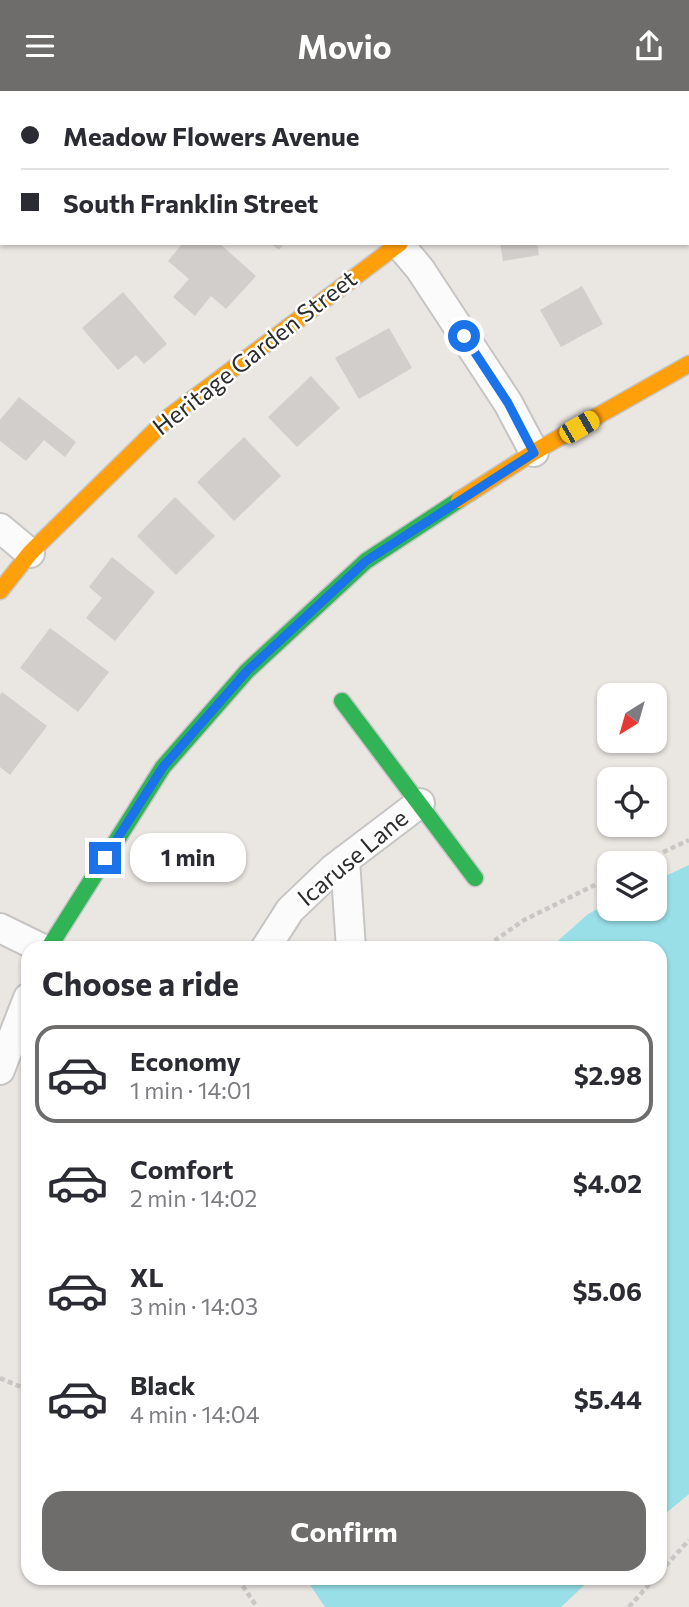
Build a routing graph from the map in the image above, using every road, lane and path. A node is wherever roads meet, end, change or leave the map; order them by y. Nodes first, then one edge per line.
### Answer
1 (398, 245) edge
2 (400, 245) edge
3 (689, 364) edge
4 (534, 453) junction
5 (0, 529) edge
6 (30, 553) junction
7 (0, 591) edge
8 (342, 701) dead end
9 (419, 803) junction
10 (689, 840) edge
11 (666, 851) edge
12 (345, 860) junction
13 (475, 878) dead end
14 (597, 884) edge
15 (0, 928) edge
16 (28, 941) edge
17 (51, 941) edge
18 (270, 941) edge
19 (350, 941) edge
20 (494, 941) edge
21 (21, 1016) edge
22 (0, 1070) edge
23 (0, 1378) edge
24 (21, 1387) edge
25 (689, 1540) edge
26 (667, 1564) edge
27 (242, 1585) edge
28 (649, 1585) edge
29 (257, 1607) edge
30 (629, 1607) edge

1 - 6 street, Heritage Garden Street
2 - 4 street
3 - 4 street
4 - 17 street
5 - 6 street
6 - 7 street, Heritage Garden Street
8 - 9 street
9 - 12 street, Icaruse Lane
9 - 13 street
10 - 11 path
12 - 18 street, Icaruse Lane
12 - 19 street
14 - 20 path
15 - 16 street
21 - 22 street
23 - 24 path
25 - 26 path
27 - 29 path
28 - 30 path

